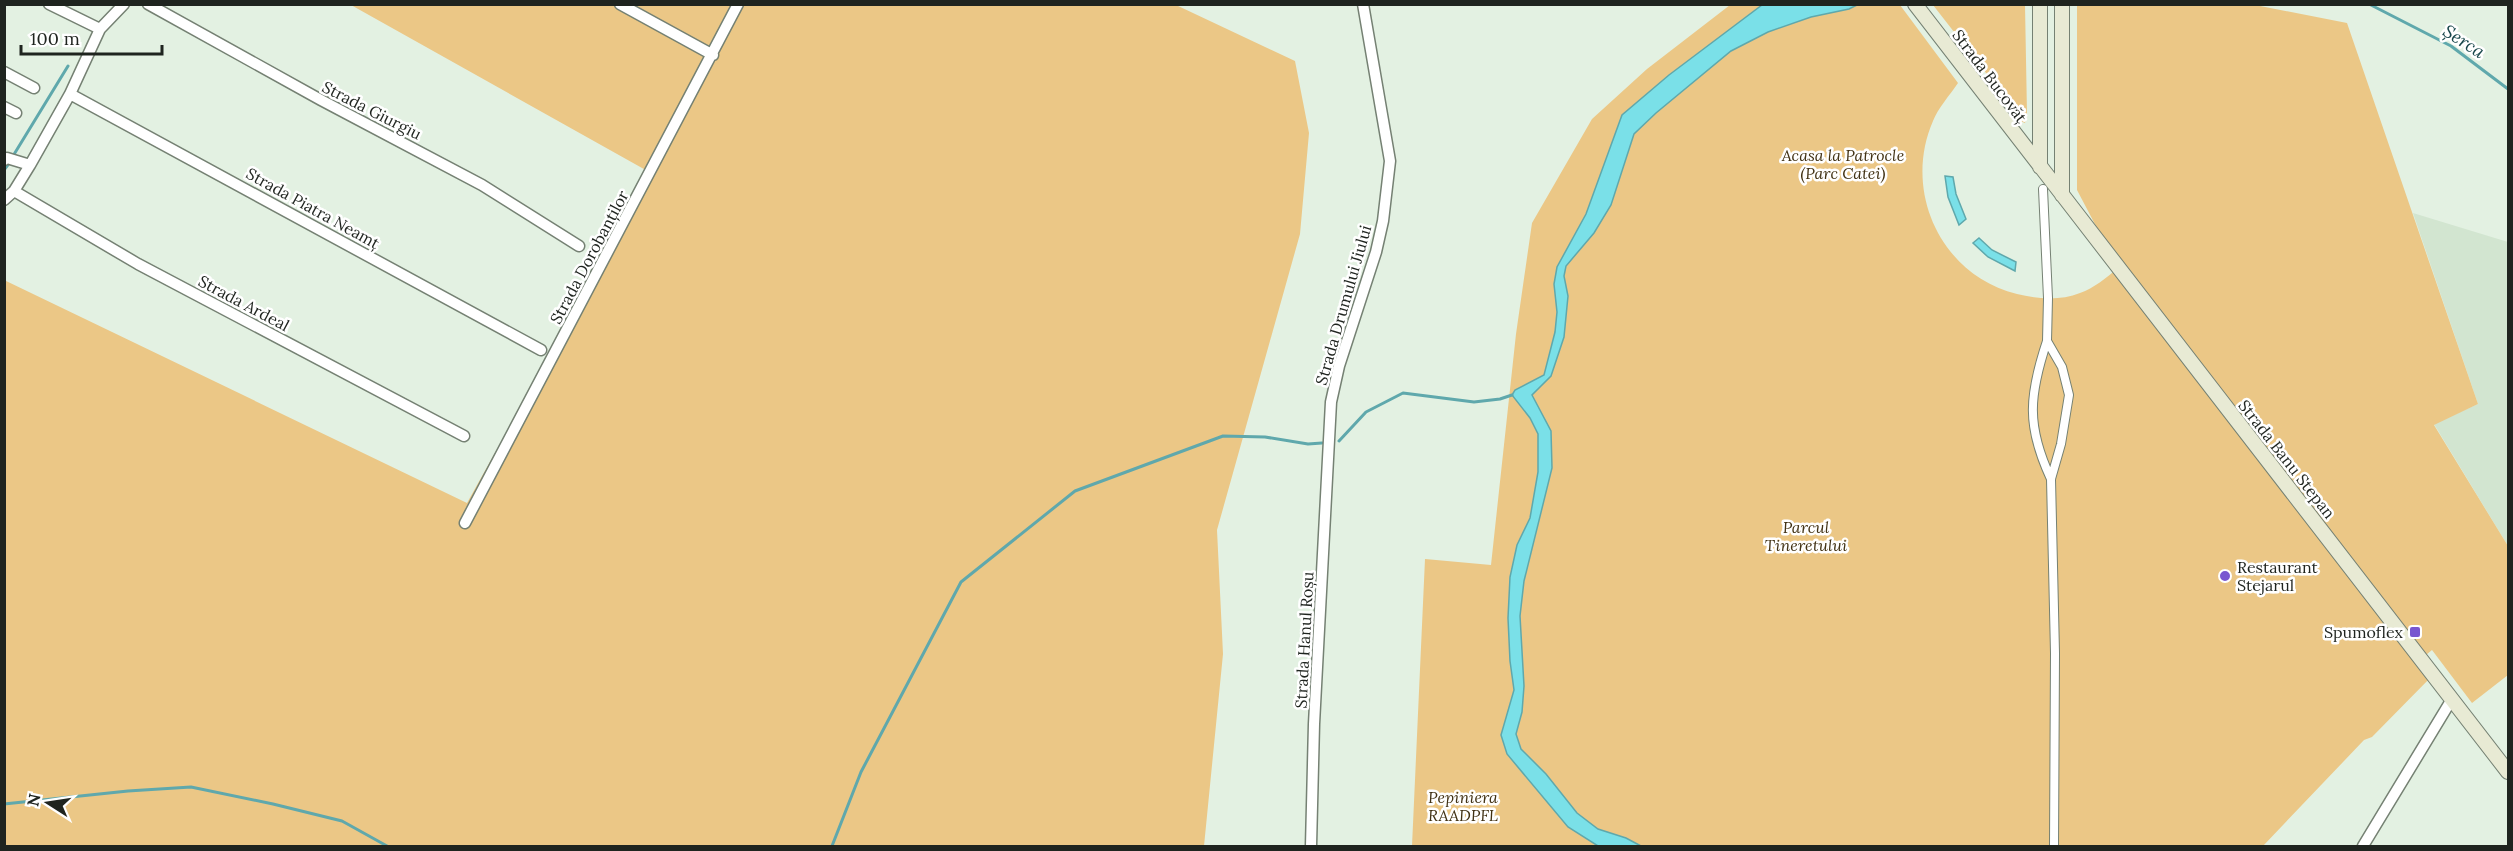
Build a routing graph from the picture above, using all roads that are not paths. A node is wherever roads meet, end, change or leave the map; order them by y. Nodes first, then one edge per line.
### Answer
1 (50, 4) edge
2 (124, 4) edge
3 (148, 4) edge
4 (620, 4) edge
5 (738, 4) edge
6 (1363, 4) edge
7 (1915, 4) edge
8 (2040, 4) edge
9 (2062, 4) edge
10 (100, 29) junction
11 (713, 55) junction
12 (4, 72) edge
13 (34, 88) dead end
14 (70, 94) junction
15 (4, 107) edge
16 (16, 113) dead end
17 (4, 160) edge
18 (30, 165) junction
19 (2040, 167) junction
20 (2043, 189) dead end
21 (14, 191) junction
22 (2062, 195) junction
23 (4, 200) edge
24 (579, 246) dead end
25 (2047, 341) junction
26 (541, 350) dead end
27 (464, 436) dead end
28 (1330, 436) joint
29 (2051, 479) junction
30 (465, 523) dead end
31 (2452, 699) junction
32 (2508, 772) edge
33 (1311, 846) edge
34 (2054, 846) edge
35 (2364, 846) edge

1 - 10 street
2 - 10 street
3 - 24 street, Strada Giurgiu
4 - 11 street
5 - 11 street, Strada Dorobanților
6 - 28 street, Strada Drumului Jiului
7 - 19 main road, Strada Bucovăț
8 - 19 main road
9 - 22 main road
10 - 14 street
11 - 30 street, Strada Dorobanților
12 - 13 street
14 - 18 street
14 - 26 street, Strada Piatra Neamț
15 - 16 street
17 - 18 street
18 - 21 street
19 - 22 main road, Strada Banu Stepan
20 - 25 street
21 - 23 street
21 - 27 street, Strada Ardeal
22 - 31 main road, Strada Banu Stepan
25 - 29 street
25 - 29 street
28 - 33 street, Strada Hanul Roșu
29 - 34 street
31 - 32 main road, Strada Banu Stepan
31 - 35 street

